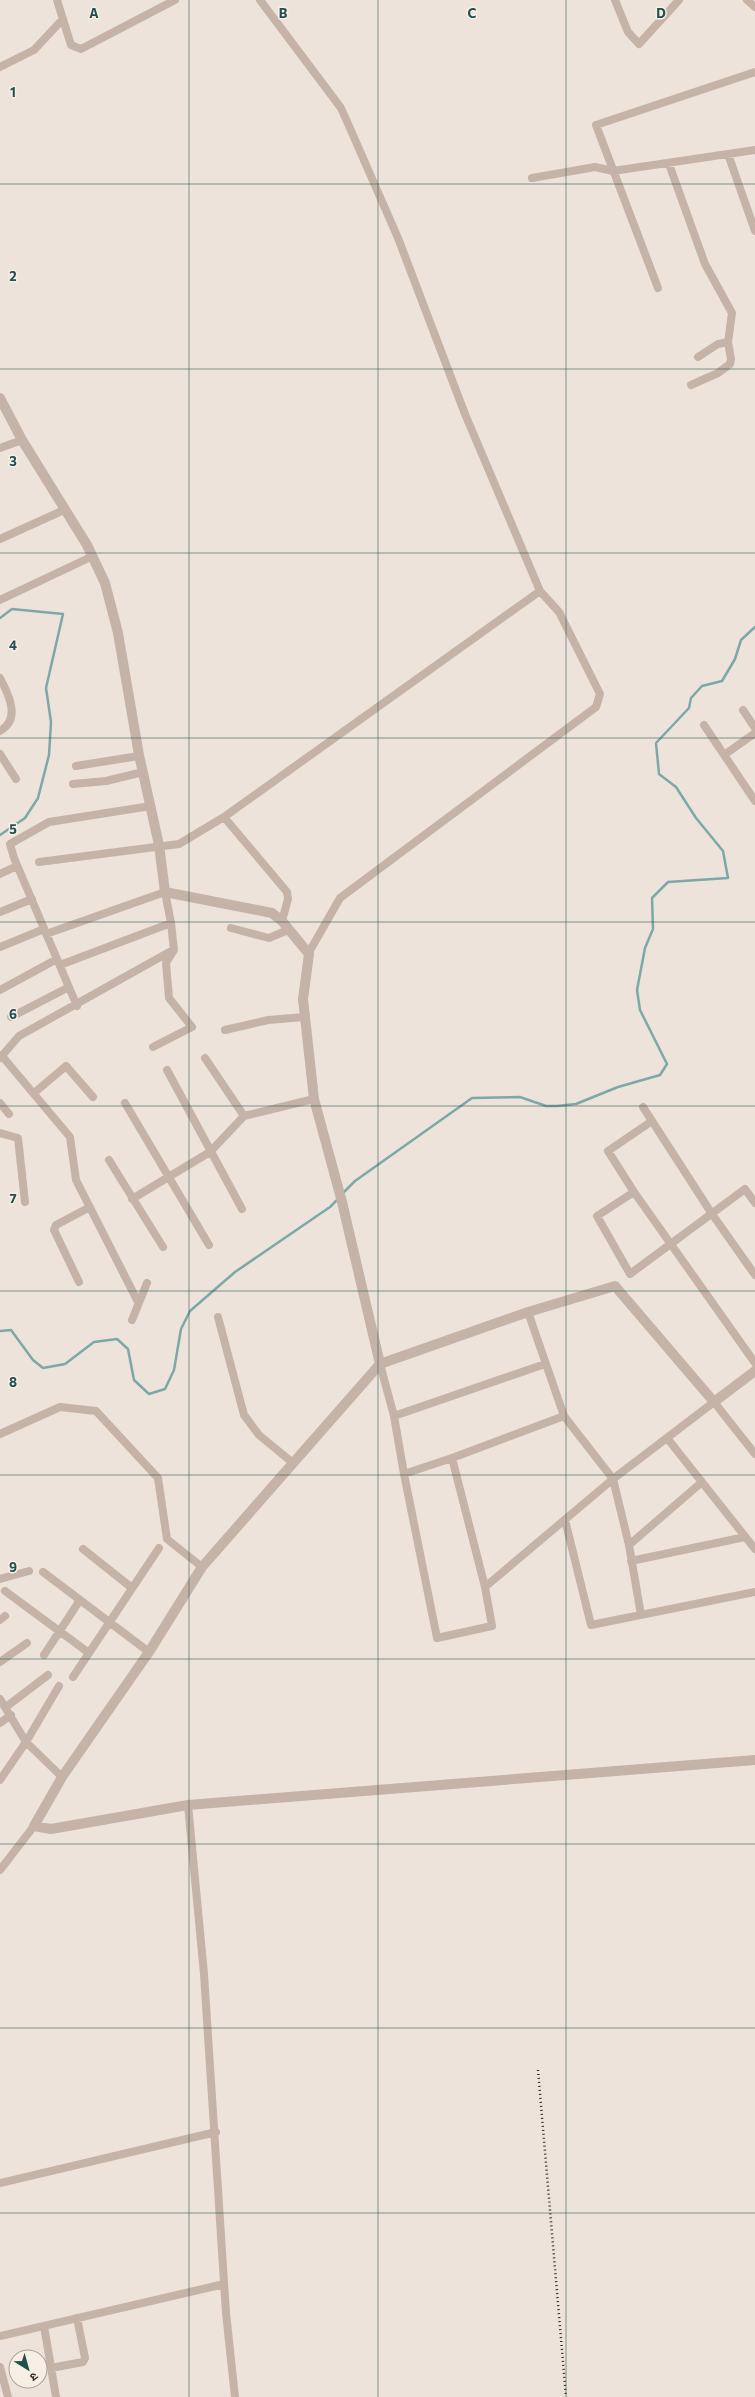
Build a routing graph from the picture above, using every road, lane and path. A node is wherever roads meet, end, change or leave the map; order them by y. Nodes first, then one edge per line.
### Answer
1 (57, 0) edge
2 (175, 0) edge
3 (260, 0) edge
4 (615, 0) edge
5 (679, 0) edge
6 (747, 0) edge
7 (755, 7) edge
8 (63, 19) junction
9 (0, 67) edge
10 (755, 72) edge
11 (755, 150) edge
12 (728, 154) junction
13 (669, 164) junction
14 (613, 171) junction
15 (532, 178) dead end
16 (755, 231) edge
17 (658, 288) dead end
18 (728, 342) junction
19 (698, 357) dead end
20 (691, 385) dead end
21 (0, 398) edge
22 (22, 440) junction
23 (0, 448) edge
24 (64, 510) junction
25 (0, 539) edge
26 (93, 556) junction
27 (540, 591) junction
28 (0, 600) edge
29 (0, 678) edge
30 (743, 710) dead end
31 (704, 726) dead end
32 (755, 728) edge
33 (0, 731) edge
34 (755, 733) edge
35 (0, 754) edge
36 (724, 755) junction
37 (140, 756) junction
38 (76, 766) dead end
39 (143, 772) junction
40 (16, 779) dead end
41 (73, 784) dead end
42 (755, 801) edge
43 (151, 806) junction
44 (224, 817) junction
45 (159, 845) junction
46 (39, 862) dead end
47 (17, 866) junction
48 (0, 874) edge
49 (165, 892) junction
50 (32, 899) junction
51 (0, 912) edge
52 (282, 921) junction
53 (171, 923) junction
54 (231, 928) dead end
55 (288, 930) junction
56 (45, 932) junction
57 (0, 947) edge
58 (174, 950) junction
59 (308, 954) junction
60 (58, 962) junction
61 (69, 987) junction
62 (0, 990) edge
63 (77, 1006) junction
64 (11, 1017) dead end
65 (305, 1017) junction
66 (225, 1030) dead end
67 (153, 1047) dead end
68 (1, 1057) edge
69 (205, 1058) dead end
70 (167, 1070) dead end
71 (34, 1093) junction
72 (93, 1097) dead end
73 (314, 1099) junction
74 (0, 1102) edge
75 (125, 1103) dead end
76 (643, 1107) dead end
77 (9, 1114) dead end
78 (244, 1116) junction
79 (652, 1121) junction
80 (0, 1133) edge
81 (210, 1152) junction
82 (108, 1160) dead end
83 (168, 1176) junction
84 (634, 1192) junction
85 (132, 1199) junction
86 (25, 1202) dead end
87 (755, 1203) edge
88 (90, 1208) junction
89 (242, 1209) dead end
90 (712, 1214) junction
91 (670, 1244) junction
92 (209, 1245) dead end
93 (163, 1247) dead end
94 (755, 1275) edge
95 (79, 1282) dead end
96 (147, 1282) dead end
97 (138, 1302) junction
98 (528, 1312) junction
99 (218, 1316) dead end
100 (132, 1320) dead end
101 (755, 1363) edge
102 (380, 1364) junction
103 (545, 1364) junction
104 (755, 1371) edge
105 (714, 1402) junction
106 (394, 1416) junction
107 (564, 1416) junction
108 (0, 1434) edge
109 (667, 1438) junction
110 (755, 1454) edge
111 (452, 1458) junction
112 (293, 1463) junction
113 (404, 1474) junction
114 (613, 1479) junction
115 (702, 1482) junction
116 (565, 1520) junction
117 (745, 1537) junction
118 (628, 1545) junction
119 (159, 1548) dead end
120 (82, 1549) dead end
121 (755, 1549) edge
122 (631, 1561) junction
123 (202, 1567) junction
124 (29, 1571) dead end
125 (43, 1572) dead end
126 (0, 1579) edge
127 (485, 1587) junction
128 (132, 1588) junction
129 (5, 1591) dead end
130 (755, 1592) edge
131 (80, 1600) junction
132 (641, 1615) junction
133 (109, 1622) junction
134 (59, 1632) junction
135 (27, 1643) dead end
136 (149, 1652) junction
137 (89, 1653) junction
138 (44, 1655) dead end
139 (0, 1662) edge
140 (48, 1675) dead end
141 (73, 1677) dead end
142 (59, 1686) dead end
143 (0, 1699) edge
144 (6, 1707) junction
145 (11, 1715) junction
146 (0, 1723) edge
147 (26, 1742) junction
148 (755, 1760) edge
149 (62, 1777) junction
150 (0, 1780) edge
151 (188, 1805) junction
152 (34, 1826) junction
153 (0, 1870) edge
154 (216, 2132) junction
155 (0, 2183) edge
156 (224, 2284) junction
157 (77, 2318) junction
158 (44, 2326) junction
159 (0, 2336) edge
160 (0, 2367) edge
161 (51, 2368) junction
162 (8, 2397) edge
163 (56, 2397) edge
164 (235, 2397) edge

1 - 8 street
2 - 8 street
3 - 27 street
4 - 5 street
6 - 7 street
8 - 9 street
10 - 14 street
11 - 12 street
12 - 13 street
12 - 16 street
13 - 14 street
13 - 18 street
14 - 15 street
14 - 17 street
18 - 19 street
18 - 20 street
21 - 22 street
22 - 23 street
22 - 24 street
24 - 25 street
24 - 26 street
26 - 28 street
26 - 37 street
27 - 44 street
27 - 59 street
29 - 33 street
30 - 32 street
31 - 36 street
34 - 36 street
35 - 40 street
36 - 42 street
37 - 38 street
37 - 39 street
39 - 41 street
39 - 43 street
43 - 45 street
43 - 47 street
44 - 45 street
44 - 52 street
45 - 46 street
45 - 49 street
47 - 48 street
47 - 50 street
49 - 52 street
49 - 53 street
49 - 56 street
50 - 51 street
50 - 56 street
52 - 55 street
53 - 58 street
53 - 60 street
54 - 55 street
55 - 59 street
56 - 57 street
56 - 60 street
58 - 63 street
58 - 67 street
59 - 65 street
60 - 61 street
60 - 62 street
61 - 63 street
61 - 64 street
63 - 68 street
65 - 66 street
65 - 73 street
68 - 71 street
69 - 78 street
70 - 81 street
71 - 72 street
71 - 88 street
73 - 78 street
73 - 102 street
74 - 77 street
75 - 83 street
76 - 79 street
78 - 81 street
79 - 84 street
79 - 90 street
80 - 86 street
81 - 83 street
81 - 89 street
82 - 85 street
83 - 85 street
83 - 92 street
84 - 91 street
84 - 91 street
85 - 93 street
87 - 90 street
88 - 95 street
88 - 97 street
90 - 91 street
90 - 94 street
91 - 101 street
96 - 97 street
97 - 100 street
98 - 102 street
98 - 103 street
98 - 105 street
99 - 112 street
102 - 106 street
102 - 112 street
103 - 106 street
103 - 107 street
104 - 105 street
105 - 109 street
105 - 110 street
106 - 113 street
107 - 111 street
107 - 114 street
108 - 123 street
109 - 114 street
109 - 115 street
111 - 113 street
111 - 127 street
112 - 123 street
113 - 127 street
114 - 116 street
114 - 118 street
115 - 117 street
115 - 118 street
116 - 127 street
116 - 132 street
117 - 121 street
117 - 122 street
118 - 122 street
119 - 128 street
120 - 128 street
122 - 132 street
123 - 136 street
124 - 126 street
125 - 131 street
128 - 133 street
129 - 134 street
130 - 132 street
131 - 133 street
131 - 134 street
133 - 136 street
133 - 137 street
134 - 137 street
134 - 138 street
135 - 139 street
136 - 149 street
137 - 141 street
140 - 144 street
142 - 147 street
143 - 144 street
144 - 145 street
145 - 146 street
145 - 147 street
147 - 149 street
147 - 150 street
148 - 151 street
149 - 152 street
151 - 152 street
151 - 154 street
152 - 153 street
154 - 155 street
154 - 156 street
156 - 157 street
156 - 164 street
157 - 158 street
157 - 161 street
158 - 159 street
158 - 161 street
160 - 162 street
161 - 163 street

